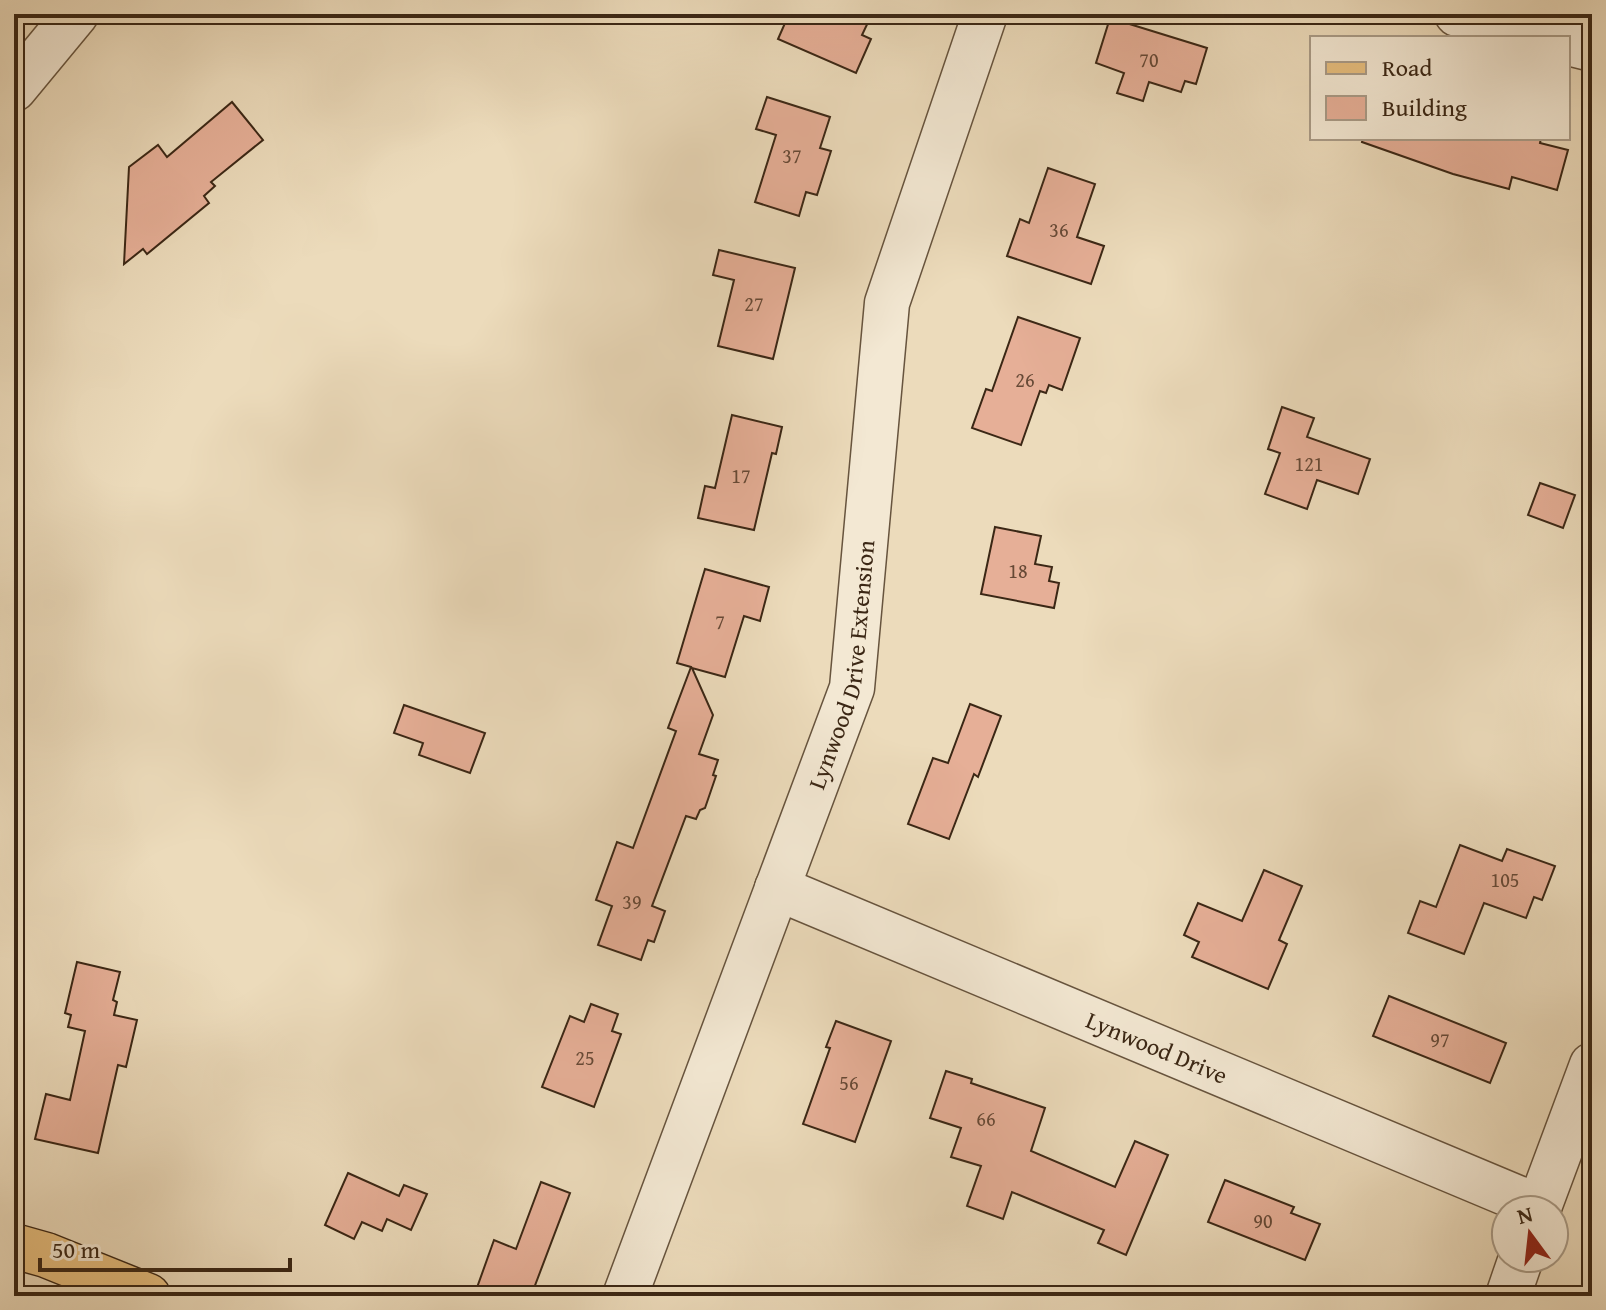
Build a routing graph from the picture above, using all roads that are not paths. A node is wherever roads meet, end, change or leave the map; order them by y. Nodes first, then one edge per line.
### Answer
1 (76, 14) edge
2 (985, 14) edge
3 (1457, 14) edge
4 (1540, 36) edge
5 (1570, 44) edge
6 (1592, 49) edge
7 (14, 89) edge
8 (777, 888) junction
9 (1592, 1065) edge
10 (1506, 1194) edge
11 (1544, 1194) edge
12 (14, 1246) edge
13 (1516, 1274) edge
14 (148, 1296) edge
15 (625, 1296) edge
16 (1508, 1296) edge

1 - 7 street
2 - 8 street, Lynwood Drive Extension
3 - 4 street
5 - 6 street
8 - 10 street, Lynwood Drive
8 - 15 street, Lynwood Drive Extension
9 - 11 street
12 - 14 main road
13 - 16 street

